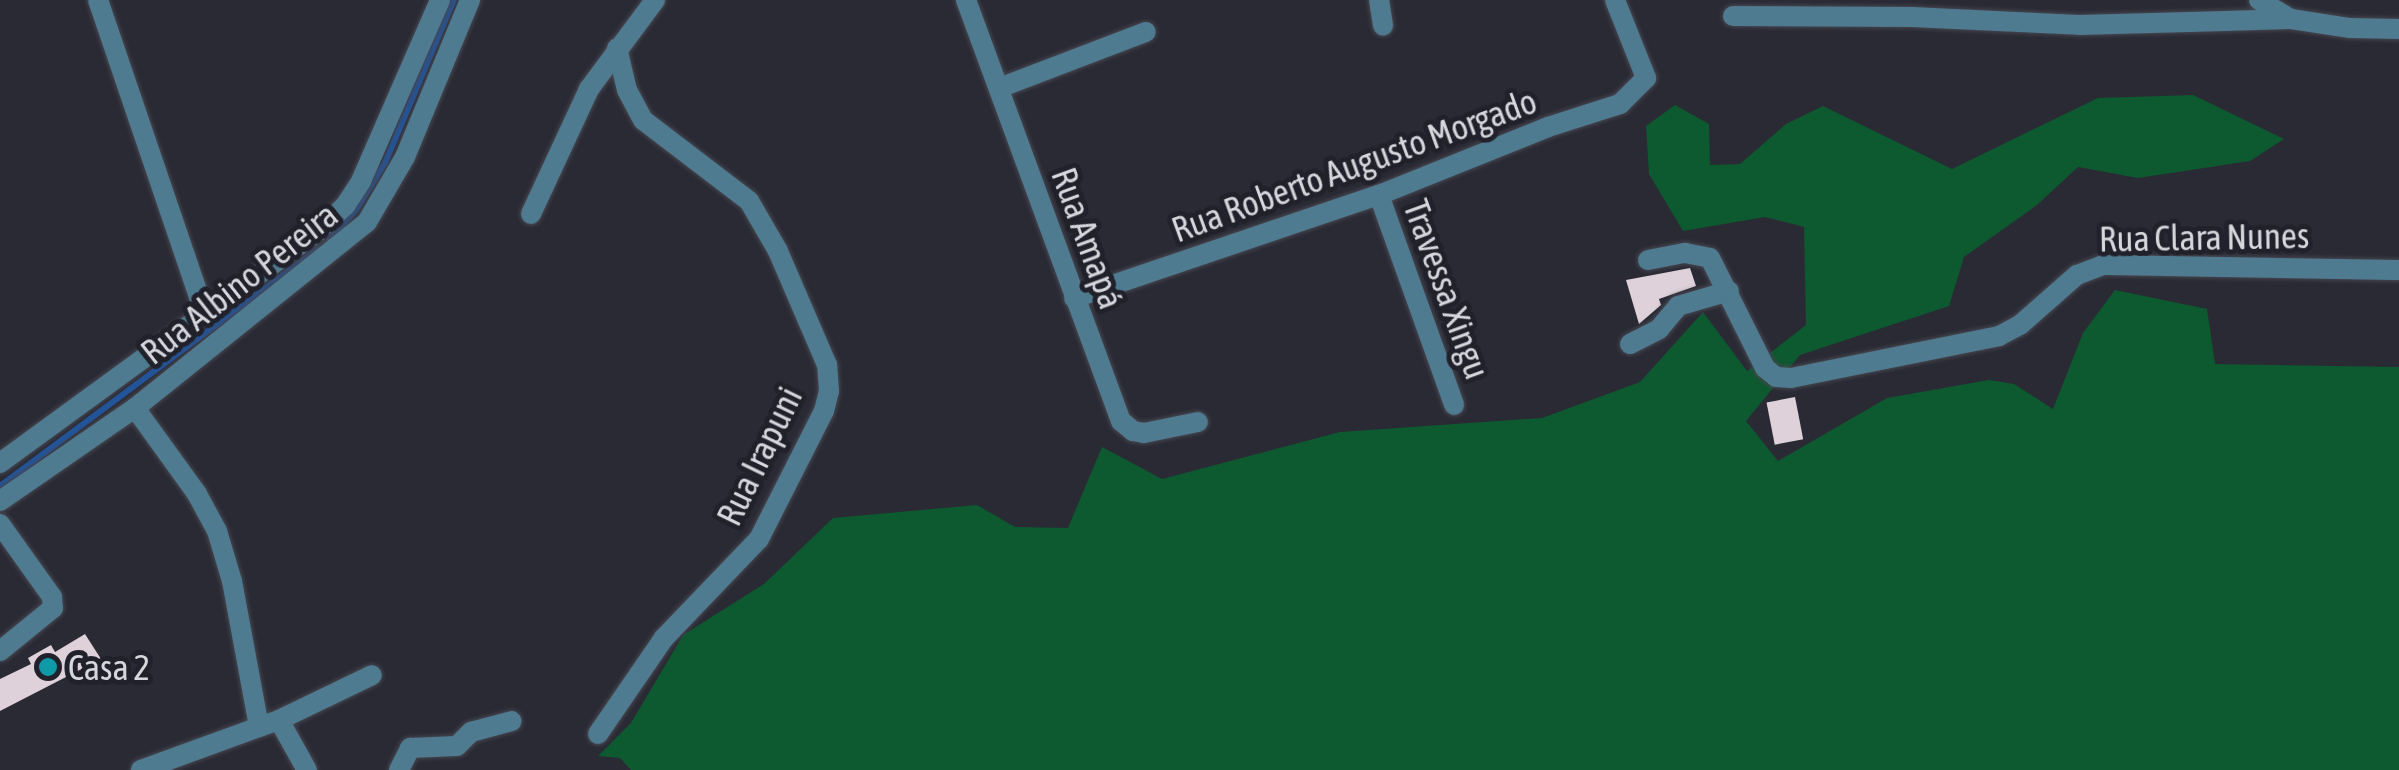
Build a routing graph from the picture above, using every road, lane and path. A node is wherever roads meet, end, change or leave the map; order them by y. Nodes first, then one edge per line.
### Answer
1 (98, 0) edge
2 (440, 0) edge
3 (470, 0) edge
4 (655, 0) edge
5 (966, 0) edge
6 (1378, 0) edge
7 (1615, 0) edge
8 (2259, 0) edge
9 (1733, 16) dead end
10 (2291, 19) junction
11 (1383, 26) dead end
12 (2399, 29) edge
13 (1146, 32) dead end
14 (617, 48) junction
15 (999, 88) junction
16 (1379, 195) junction
17 (532, 214) dead end
18 (1648, 260) dead end
19 (2399, 270) edge
20 (1729, 291) junction
21 (1074, 298) junction
22 (205, 314) junction
23 (1630, 344) dead end
24 (1454, 405) dead end
25 (126, 408) junction
26 (67, 410) junction
27 (1198, 422) dead end
28 (0, 463) edge
29 (0, 501) edge
30 (0, 524) edge
31 (0, 651) edge
32 (372, 675) dead end
33 (512, 721) dead end
34 (269, 724) junction
35 (598, 734) dead end
36 (141, 770) edge
37 (306, 770) edge
38 (399, 770) edge

1 - 22 street
2 - 22 street, Rua Albino Pereira
3 - 25 street, Rua Albino Pereira
4 - 14 street
5 - 15 street, Rua Amapá
6 - 11 street
7 - 16 street, Rua Roberto Augusto Morgado
8 - 10 street
9 - 10 street
10 - 12 street
13 - 15 street
14 - 17 street
14 - 35 street, Rua Irapuni
15 - 21 street, Rua Amapá
16 - 21 street, Rua Roberto Augusto Morgado
16 - 24 street, Travessa Xingu
18 - 20 street, Rua Clara Nunes
19 - 20 street, Rua Clara Nunes
20 - 23 street
21 - 27 street, Rua Amapá
22 - 26 street, Rua Albino Pereira
25 - 26 street
25 - 29 street, Rua Albino Pereira
25 - 34 street
26 - 28 street, Rua Albino Pereira
30 - 31 street
32 - 34 street
33 - 38 street
34 - 36 street
34 - 37 street

